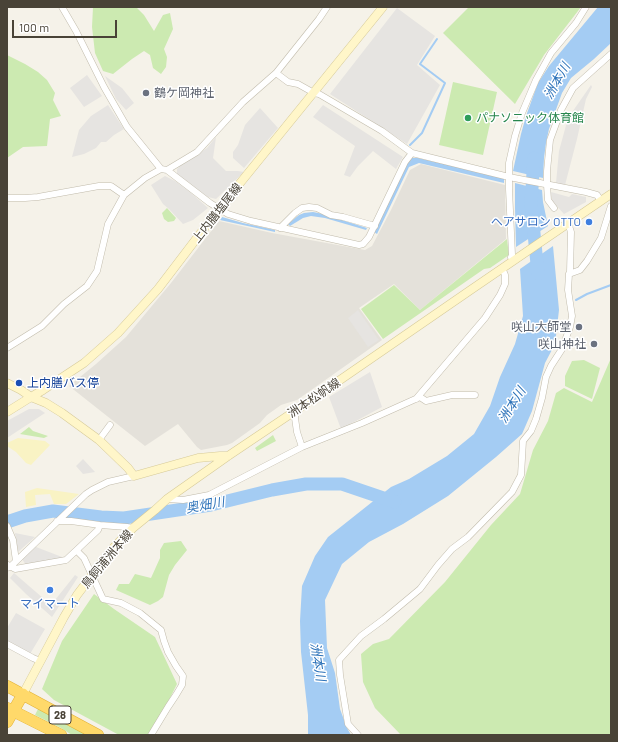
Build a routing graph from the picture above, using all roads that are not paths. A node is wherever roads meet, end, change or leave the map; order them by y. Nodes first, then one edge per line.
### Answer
1 (62, 7) edge
2 (327, 7) edge
3 (383, 7) edge
4 (586, 7) edge
5 (611, 54) edge
6 (276, 73) junction
7 (314, 93) junction
8 (412, 153) junction
9 (164, 170) junction
10 (510, 177) junction
11 (546, 185) junction
12 (611, 194) edge
13 (124, 195) junction
14 (7, 198) edge
15 (601, 201) junction
16 (611, 206) edge
17 (554, 208) dead end
18 (219, 209) junction
19 (565, 225) junction
20 (375, 226) junction
21 (280, 228) junction
22 (513, 258) junction
23 (502, 268) junction
24 (569, 274) junction
25 (7, 348) edge
26 (7, 383) edge
27 (475, 395) dead end
28 (31, 397) junction
29 (416, 399) junction
30 (295, 411) junction
31 (7, 412) edge
32 (110, 426) dead end
33 (99, 440) junction
34 (302, 447) junction
35 (228, 456) junction
36 (134, 476) junction
37 (168, 499) junction
38 (59, 520) junction
39 (100, 525) junction
40 (7, 526) edge
41 (136, 526) junction
42 (77, 551) junction
43 (16, 561) junction
44 (8, 566) edge
45 (92, 576) junction
46 (7, 644) edge
47 (40, 661) junction
48 (7, 686) edge
49 (23, 694) junction
50 (10, 709) edge
51 (7, 722) edge
52 (61, 735) edge
53 (98, 735) edge
54 (151, 735) edge
55 (358, 735) edge

1 - 9 street
2 - 6 street
3 - 7 main road, 上内膳塩尾線
4 - 10 street
5 - 11 street
6 - 7 street
6 - 9 street
7 - 8 street
7 - 18 main road, 上内膳塩尾線
8 - 10 street
8 - 20 street
9 - 13 street
9 - 18 street
10 - 11 street
10 - 22 street
11 - 15 street
11 - 17 street
12 - 15 main road, 洲本松帆線
13 - 14 street
13 - 25 street
15 - 19 main road, 洲本松帆線
16 - 24 street
18 - 21 street
18 - 28 main road, 上内膳塩尾線
19 - 22 main road, 洲本松帆線
19 - 24 street
20 - 21 street
20 - 21 street
22 - 23 main road, 洲本松帆線
23 - 29 street
23 - 30 main road, 洲本松帆線
24 - 55 street
26 - 28 main road
27 - 29 street
28 - 31 main road
28 - 33 main road
29 - 34 street
30 - 34 street
30 - 35 main road, 洲本松帆線
32 - 33 street
33 - 36 main road
34 - 37 street
35 - 36 main road
35 - 37 main road, 鳥飼浦洲本線
36 - 38 street
37 - 41 main road, 鳥飼浦洲本線
38 - 39 street
38 - 43 street
39 - 41 street
39 - 42 street
40 - 43 street
41 - 45 main road, 鳥飼浦洲本線
42 - 44 street
42 - 45 street
43 - 44 street
45 - 47 main road, 鳥飼浦洲本線
45 - 54 street
46 - 47 street
47 - 49 main road, 鳥飼浦洲本線
48 - 49 highway
49 - 50 highway
49 - 53 highway, 28
50 - 51 highway
50 - 52 highway, 28

